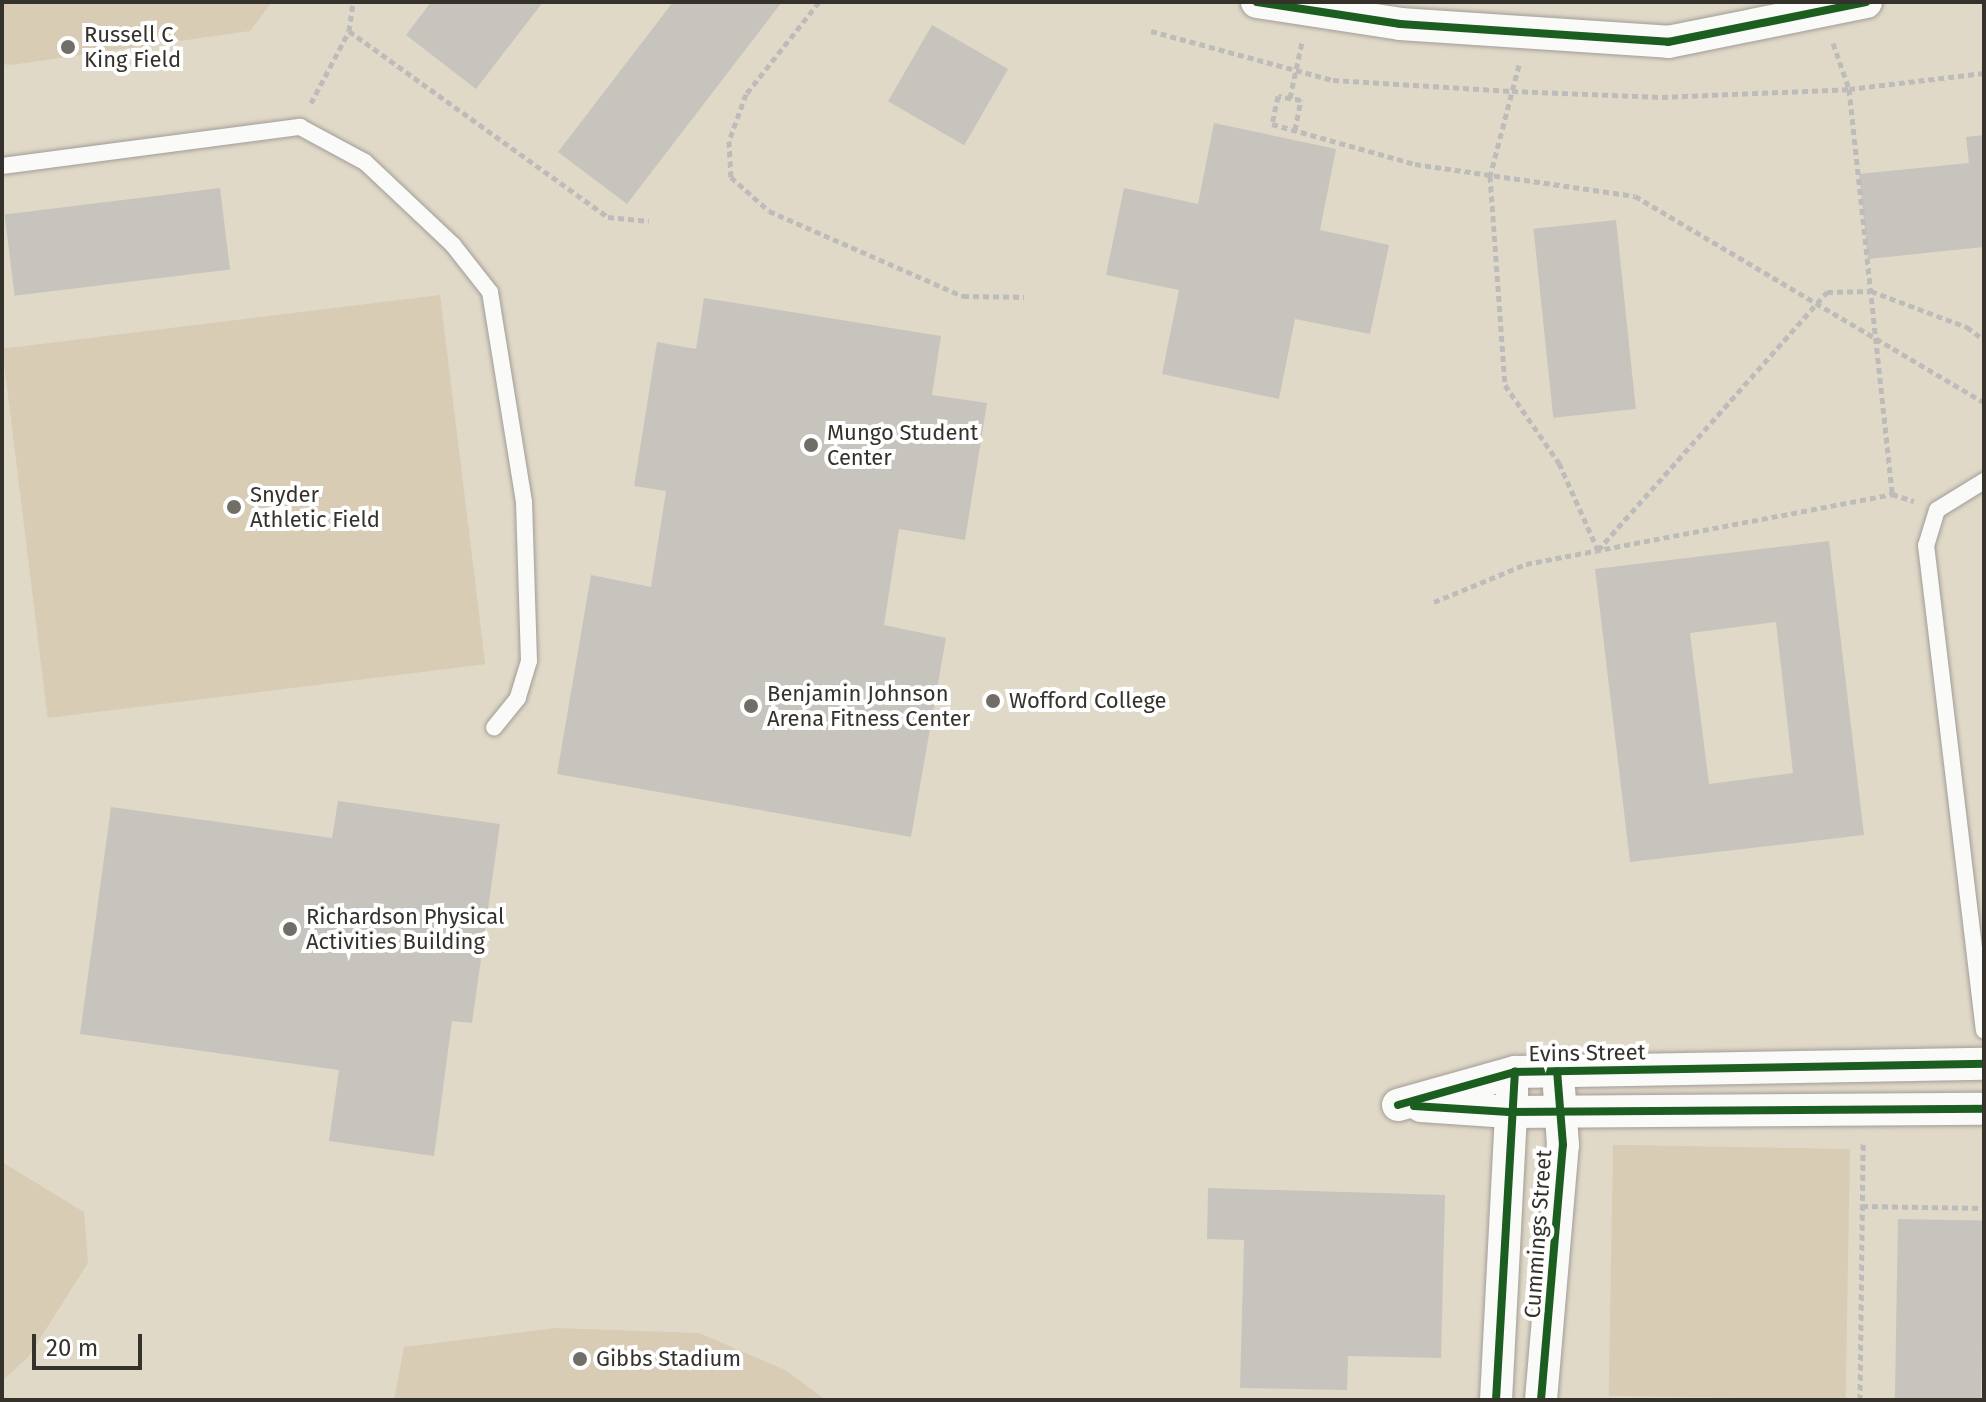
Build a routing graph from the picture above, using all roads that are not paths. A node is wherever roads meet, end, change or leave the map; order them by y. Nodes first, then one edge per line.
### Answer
1 (1257, 2) edge
2 (1866, 2) edge
3 (2, 166) edge
4 (1984, 481) edge
5 (494, 728) dead end
6 (1984, 1031) edge
7 (1984, 1064) edge
8 (1557, 1071) junction
9 (1515, 1072) junction
10 (1562, 1109) junction
11 (1984, 1109) edge
12 (1509, 1112) junction
13 (1496, 1400) edge
14 (1541, 1400) edge

1 - 2 street
3 - 5 lane
4 - 6 lane
7 - 8 street, Evins Street
8 - 9 street, Evins Street
8 - 10 street, Cummings Street
9 - 12 street, Cummings Street
9 - 12 street, Evins Street
10 - 11 street, Evins Street
10 - 12 street, Evins Street
10 - 14 street, Cummings Street
12 - 13 street, Cummings Street

